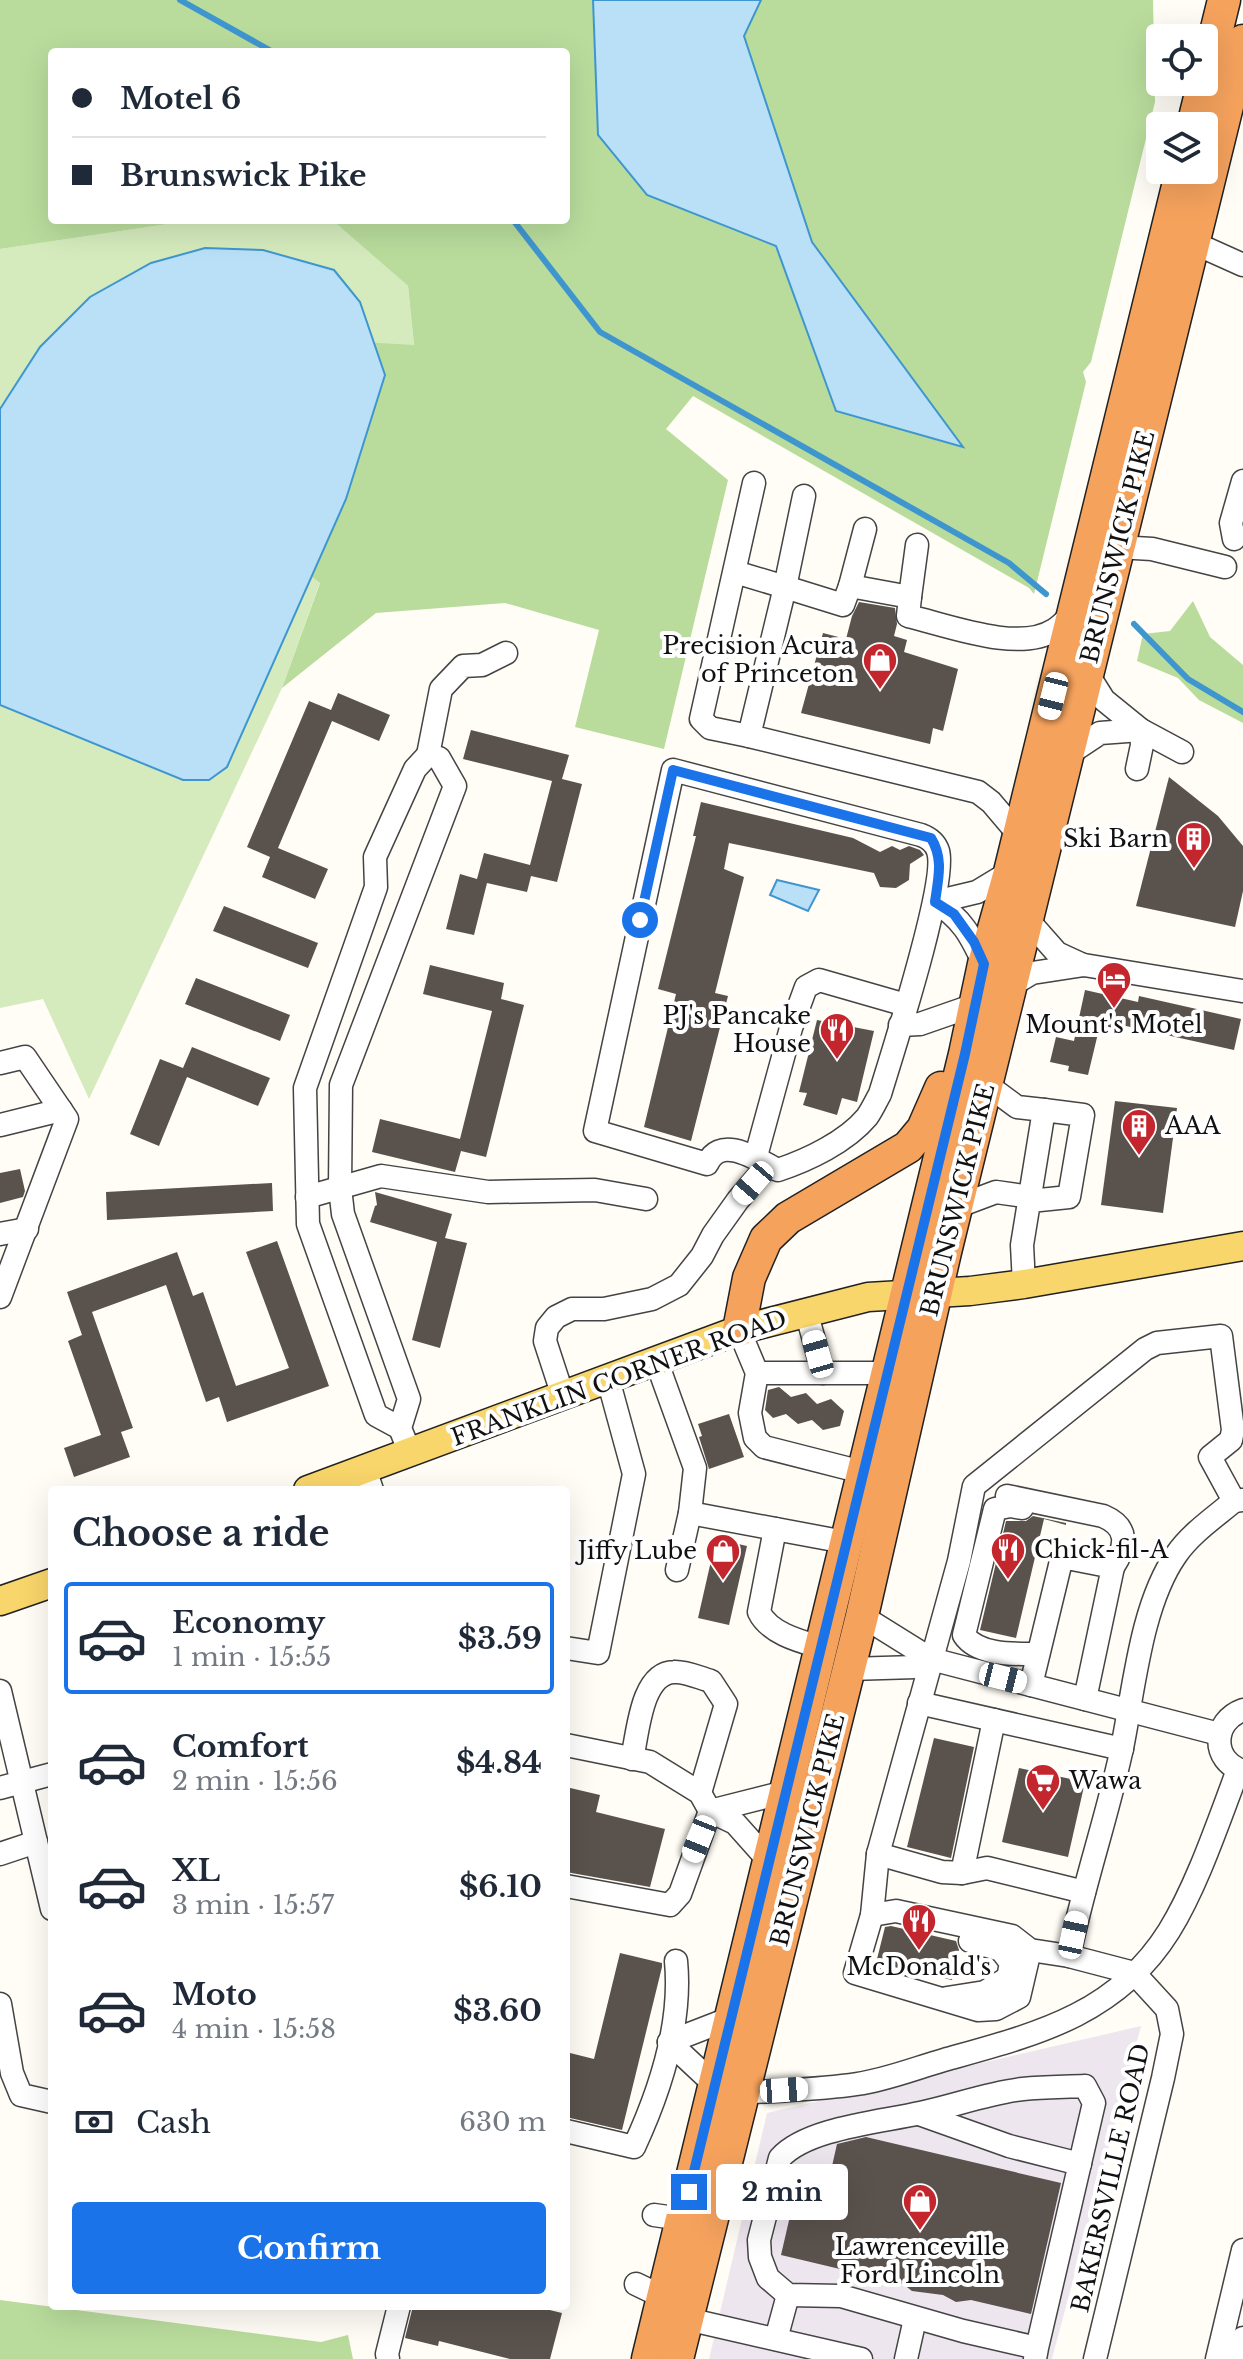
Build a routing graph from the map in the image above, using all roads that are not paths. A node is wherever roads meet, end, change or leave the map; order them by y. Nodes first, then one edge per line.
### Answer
1 (1224, 0) edge
2 (1243, 41) edge
3 (1196, 112) edge
4 (1179, 184) edge
5 (1194, 243) junction
6 (1243, 265) edge
7 (1243, 481) edge
8 (754, 483) dead end
9 (804, 496) dead end
10 (865, 529) dead end
11 (1243, 531) edge
12 (917, 545) dead end
13 (1118, 547) junction
14 (1225, 567) dead end
15 (735, 572) junction
16 (850, 586) junction
17 (785, 587) junction
18 (910, 597) junction
19 (1073, 613) junction
20 (506, 653) dead end
21 (1087, 673) junction
22 (1141, 730) junction
23 (749, 736) junction
24 (1182, 752) dead end
25 (428, 755) junction
26 (1067, 755) junction
27 (1137, 769) dead end
28 (1019, 835) junction
29 (1010, 872) junction
30 (374, 894) junction
31 (935, 902) junction
32 (408, 910) junction
33 (1027, 919) junction
34 (984, 964) junction
35 (1084, 965) junction
36 (1010, 986) junction
37 (1242, 991) edge
38 (969, 1007) junction
39 (333, 1011) junction
40 (903, 1015) junction
41 (364, 1025) junction
42 (0, 1063) edge
43 (986, 1084) junction
44 (61, 1110) junction
45 (1044, 1110) junction
46 (0, 1125) edge
47 (762, 1161) junction
48 (340, 1188) junction
49 (307, 1197) junction
50 (646, 1199) dead end
51 (1030, 1199) junction
52 (956, 1207) junction
53 (27, 1229) junction
54 (0, 1234) edge
55 (1243, 1246) edge
56 (361, 1264) junction
57 (326, 1276) junction
58 (1024, 1284) junction
59 (921, 1294) junction
60 (0, 1297) edge
61 (806, 1311) junction
62 (739, 1330) junction
63 (387, 1339) junction
64 (353, 1351) junction
65 (656, 1360) junction
66 (757, 1373) junction
67 (823, 1373) junction
68 (886, 1373) junction
69 (608, 1379) junction
70 (563, 1396) junction
71 (405, 1440) junction
72 (862, 1472) junction
73 (369, 1480) edge
74 (332, 1486) edge
75 (1238, 1500) edge
76 (1022, 1508) dead end
77 (995, 1509) junction
78 (690, 1513) junction
79 (1068, 1519) dead end
80 (775, 1529) junction
81 (1122, 1530) junction
82 (845, 1542) junction
83 (1113, 1567) junction
84 (677, 1570) dead end
85 (48, 1584) edge
86 (0, 1601) edge
87 (862, 1616) junction
88 (820, 1647) junction
89 (570, 1649) edge
90 (1038, 1654) junction
91 (931, 1659) junction
92 (849, 1669) junction
93 (1031, 1685) junction
94 (0, 1691) edge
95 (1085, 1699) junction
96 (919, 1703) junction
97 (1243, 1710) edge
98 (1128, 1711) junction
99 (994, 1720) junction
100 (1219, 1734) junction
101 (570, 1746) edge
102 (1122, 1749) junction
103 (632, 1759) junction
104 (1241, 1770) edge
105 (48, 1775) edge
106 (10, 1786) edge
107 (785, 1792) junction
108 (705, 1802) junction
109 (36, 1842) junction
110 (0, 1854) edge
111 (878, 1854) junction
112 (768, 1860) junction
113 (962, 1873) junction
114 (570, 1887) edge
115 (48, 1892) edge
116 (1084, 1892) junction
117 (872, 1915) junction
118 (1030, 1950) junction
119 (1069, 1956) junction
120 (676, 1961) dead end
121 (1134, 1973) junction
122 (941, 1999) junction
123 (0, 2004) edge
124 (731, 2018) junction
125 (669, 2042) junction
126 (728, 2089) junction
127 (48, 2101) edge
128 (917, 2114) junction
129 (570, 2132) edge
130 (1080, 2164) junction
131 (1243, 2250) edge
132 (788, 2295) junction
133 (398, 2310) edge
134 (687, 2319) junction
135 (915, 2319) junction
136 (1243, 2338) edge
137 (785, 2347) edge
138 (1036, 2353) edge
139 (388, 2359) edge
140 (648, 2359) edge
141 (677, 2359) edge
142 (861, 2359) edge
143 (906, 2359) edge
144 (1095, 2359) edge
145 (1217, 2359) edge
146 (1238, 2359) edge

1 - 3 highway
2 - 5 highway, BRUNSWICK PIKE
4 - 19 highway, BRUNSWICK PIKE
5 - 6 street
5 - 13 highway, BRUNSWICK PIKE
7 - 11 street
8 - 15 street
9 - 17 street
10 - 16 street
12 - 18 street
13 - 14 street
13 - 21 highway, BRUNSWICK PIKE
15 - 17 street
15 - 23 street
16 - 17 street
16 - 18 street
17 - 23 street
18 - 19 street
19 - 28 highway, BRUNSWICK PIKE
20 - 25 street
21 - 22 street
21 - 26 highway, BRUNSWICK PIKE
22 - 24 street
22 - 26 street
22 - 27 street
23 - 28 street
25 - 30 street
25 - 32 street
26 - 33 highway, BRUNSWICK PIKE
28 - 29 highway, BRUNSWICK PIKE
29 - 31 street
29 - 34 highway, BRUNSWICK PIKE
30 - 32 street
30 - 39 street
31 - 34 street
31 - 40 street
31 - 47 street
32 - 41 street
33 - 35 street
33 - 36 highway, BRUNSWICK PIKE
34 - 38 highway
34 - 59 highway, BRUNSWICK PIKE
35 - 36 street
35 - 37 street
36 - 43 highway, BRUNSWICK PIKE
38 - 40 street
38 - 62 highway
39 - 41 street
39 - 49 street
40 - 47 street
40 - 47 street
41 - 48 street
42 - 44 street
43 - 45 street
43 - 52 highway, BRUNSWICK PIKE
44 - 46 street
44 - 53 street
45 - 51 street
45 - 51 street
47 - 70 street
48 - 49 street
48 - 50 street
48 - 56 street
49 - 57 street
51 - 52 street
51 - 58 street
52 - 59 highway, BRUNSWICK PIKE
53 - 54 street
53 - 60 street
55 - 58 main road, FRANKLIN CORNER ROAD
56 - 57 street
56 - 63 street
57 - 64 street
58 - 59 main road, FRANKLIN CORNER ROAD
59 - 61 main road, FRANKLIN CORNER ROAD
59 - 68 highway, BRUNSWICK PIKE
59 - 87 highway, BRUNSWICK PIKE
61 - 62 main road, FRANKLIN CORNER ROAD
61 - 67 street
62 - 65 main road, FRANKLIN CORNER ROAD
62 - 66 street
63 - 64 street
63 - 71 street
64 - 71 street
65 - 69 main road, FRANKLIN CORNER ROAD
65 - 78 street
66 - 67 street
66 - 72 street
67 - 68 street
68 - 72 highway, BRUNSWICK PIKE
69 - 70 main road, FRANKLIN CORNER ROAD
69 - 89 street
70 - 71 main road, FRANKLIN CORNER ROAD
71 - 73 main road, FRANKLIN CORNER ROAD
72 - 82 highway, BRUNSWICK PIKE
73 - 74 main road, FRANKLIN CORNER ROAD
75 - 91 street
75 - 98 street
76 - 77 street
77 - 81 street
77 - 90 street
78 - 80 street
78 - 84 street
79 - 81 street
80 - 82 street
80 - 88 street
81 - 83 street
82 - 88 highway, BRUNSWICK PIKE
83 - 90 street
83 - 95 street
85 - 86 main road
87 - 91 street
87 - 92 highway, BRUNSWICK PIKE
88 - 107 highway, BRUNSWICK PIKE
90 - 93 street
91 - 92 street
91 - 93 street
91 - 96 street
92 - 126 highway, BRUNSWICK PIKE
93 - 95 street
94 - 106 street
95 - 98 street
96 - 99 street
96 - 111 street
97 - 100 street
98 - 100 street
98 - 102 street
99 - 102 street
99 - 113 street
100 - 104 street
101 - 103 street
102 - 116 street
103 - 108 street
103 - 108 street
104 - 121 street
105 - 106 street
106 - 109 street
107 - 108 street
107 - 112 highway, BRUNSWICK PIKE
108 - 112 street
108 - 114 street
109 - 110 street
109 - 115 street
111 - 113 street
111 - 117 street
112 - 124 highway, BRUNSWICK PIKE
113 - 116 street
116 - 119 street
117 - 118 street
117 - 122 street
117 - 122 street
118 - 119 street
118 - 122 street
119 - 121 street
120 - 125 street
121 - 126 street
121 - 144 street, BAKERSVILLE ROAD
123 - 127 street
124 - 125 street
124 - 126 highway, BRUNSWICK PIKE
125 - 126 street
125 - 129 street
126 - 134 highway, BRUNSWICK PIKE
126 - 140 highway, BRUNSWICK PIKE
128 - 130 street
128 - 130 street
128 - 132 street
130 - 138 street
131 - 145 street
132 - 135 street
132 - 137 street
133 - 139 street
134 - 137 street
134 - 141 highway, BRUNSWICK PIKE
135 - 138 street
135 - 143 street
136 - 146 street
137 - 142 street

